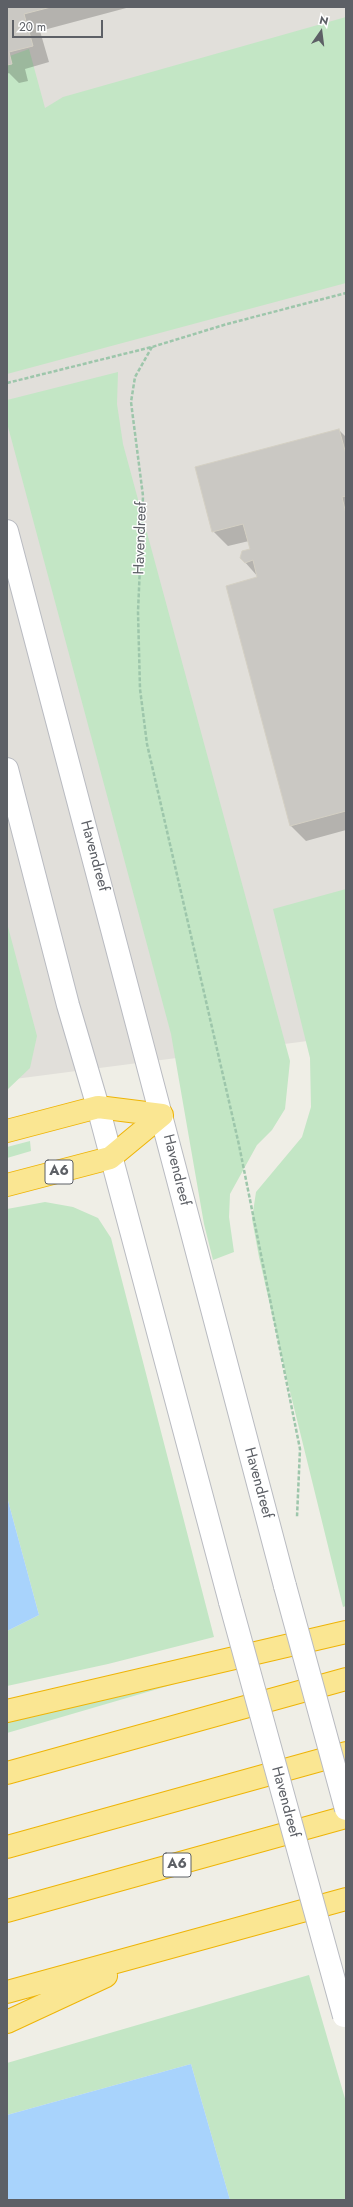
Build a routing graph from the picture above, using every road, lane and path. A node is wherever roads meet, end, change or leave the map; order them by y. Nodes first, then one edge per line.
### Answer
1 (346, 293) edge
2 (152, 347) junction
3 (7, 383) edge
4 (7, 530) edge
5 (7, 769) edge
6 (98, 1107) junction
7 (162, 1115) junction
8 (7, 1131) edge
9 (110, 1158) junction
10 (7, 1185) edge
11 (296, 1520) dead end
12 (346, 1632) edge
13 (346, 1679) edge
14 (7, 1711) edge
15 (346, 1753) edge
16 (7, 1773) edge
17 (346, 1809) edge
18 (346, 1817) edge
19 (7, 1846) edge
20 (346, 1899) edge
21 (7, 1911) edge
22 (164, 1949) junction
23 (7, 1992) edge
24 (345, 2020) edge
25 (7, 2022) edge

1 - 2 path
2 - 3 path
2 - 11 path, Havendreef
4 - 7 main road, Havendreef
5 - 6 main road, Havendreef
6 - 7 highway
6 - 8 highway
6 - 9 main road, Havendreef
7 - 9 highway
7 - 17 main road, Havendreef, bridge
9 - 10 highway, A6
9 - 24 main road, Havendreef, bridge
12 - 14 highway
13 - 16 highway
15 - 19 highway
18 - 21 highway, A6
20 - 22 highway
22 - 23 highway
22 - 25 highway

